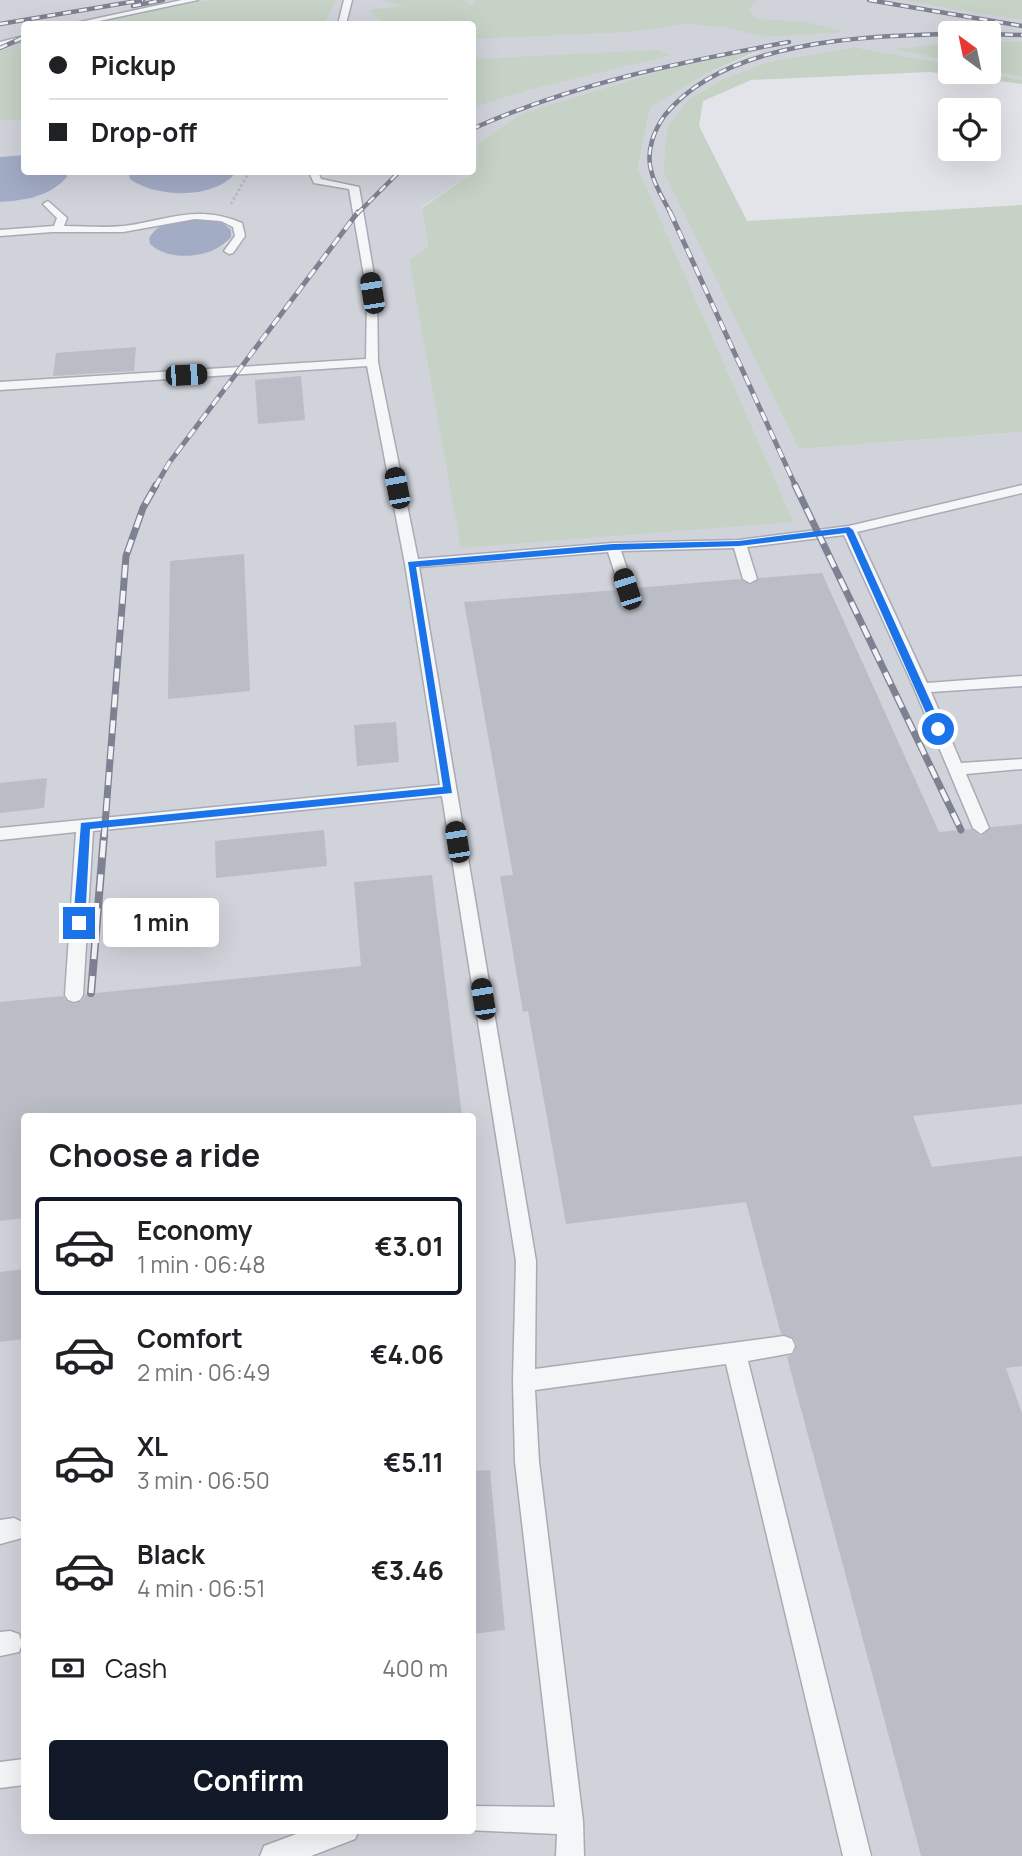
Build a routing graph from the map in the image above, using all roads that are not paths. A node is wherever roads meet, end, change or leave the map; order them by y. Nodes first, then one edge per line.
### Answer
1 (194, 0) edge
2 (348, 0) edge
3 (90, 21) edge
4 (343, 21) edge
5 (21, 39) edge
6 (0, 45) edge
7 (315, 175) edge
8 (48, 204) dead end
9 (58, 229) junction
10 (0, 233) edge
11 (229, 251) dead end
12 (372, 362) junction
13 (0, 386) edge
14 (1022, 488) edge
15 (849, 530) junction
16 (739, 544) junction
17 (613, 547) junction
18 (412, 564) junction
19 (750, 579) dead end
20 (627, 589) dead end
21 (1022, 681) edge
22 (922, 688) junction
23 (1022, 764) edge
24 (954, 769) junction
25 (449, 790) junction
26 (85, 826) junction
27 (981, 828) dead end
28 (0, 834) edge
29 (74, 995) dead end
30 (784, 1346) dead end
31 (734, 1351) junction
32 (524, 1381) junction
33 (21, 1772) edge
34 (0, 1775) edge
35 (476, 1819) edge
36 (570, 1821) junction
37 (335, 1834) edge
38 (274, 1856) edge
39 (570, 1856) edge
40 (584, 1856) edge
41 (857, 1856) edge

1 - 3 lane
2 - 4 lane
5 - 6 lane
7 - 12 lane
8 - 9 lane
9 - 10 lane
9 - 11 lane
12 - 13 lane
12 - 18 lane
14 - 15 lane
15 - 16 lane
15 - 22 lane
16 - 17 lane
16 - 19 lane
17 - 18 lane
17 - 20 lane
18 - 25 lane
21 - 22 lane
22 - 24 lane
23 - 24 lane
24 - 27 lane
25 - 26 lane
25 - 32 lane
26 - 28 lane
26 - 29 lane
30 - 31 lane
31 - 32 lane
31 - 41 lane
32 - 36 lane
33 - 34 lane
35 - 36 lane
36 - 39 lane
36 - 40 lane
37 - 38 lane

